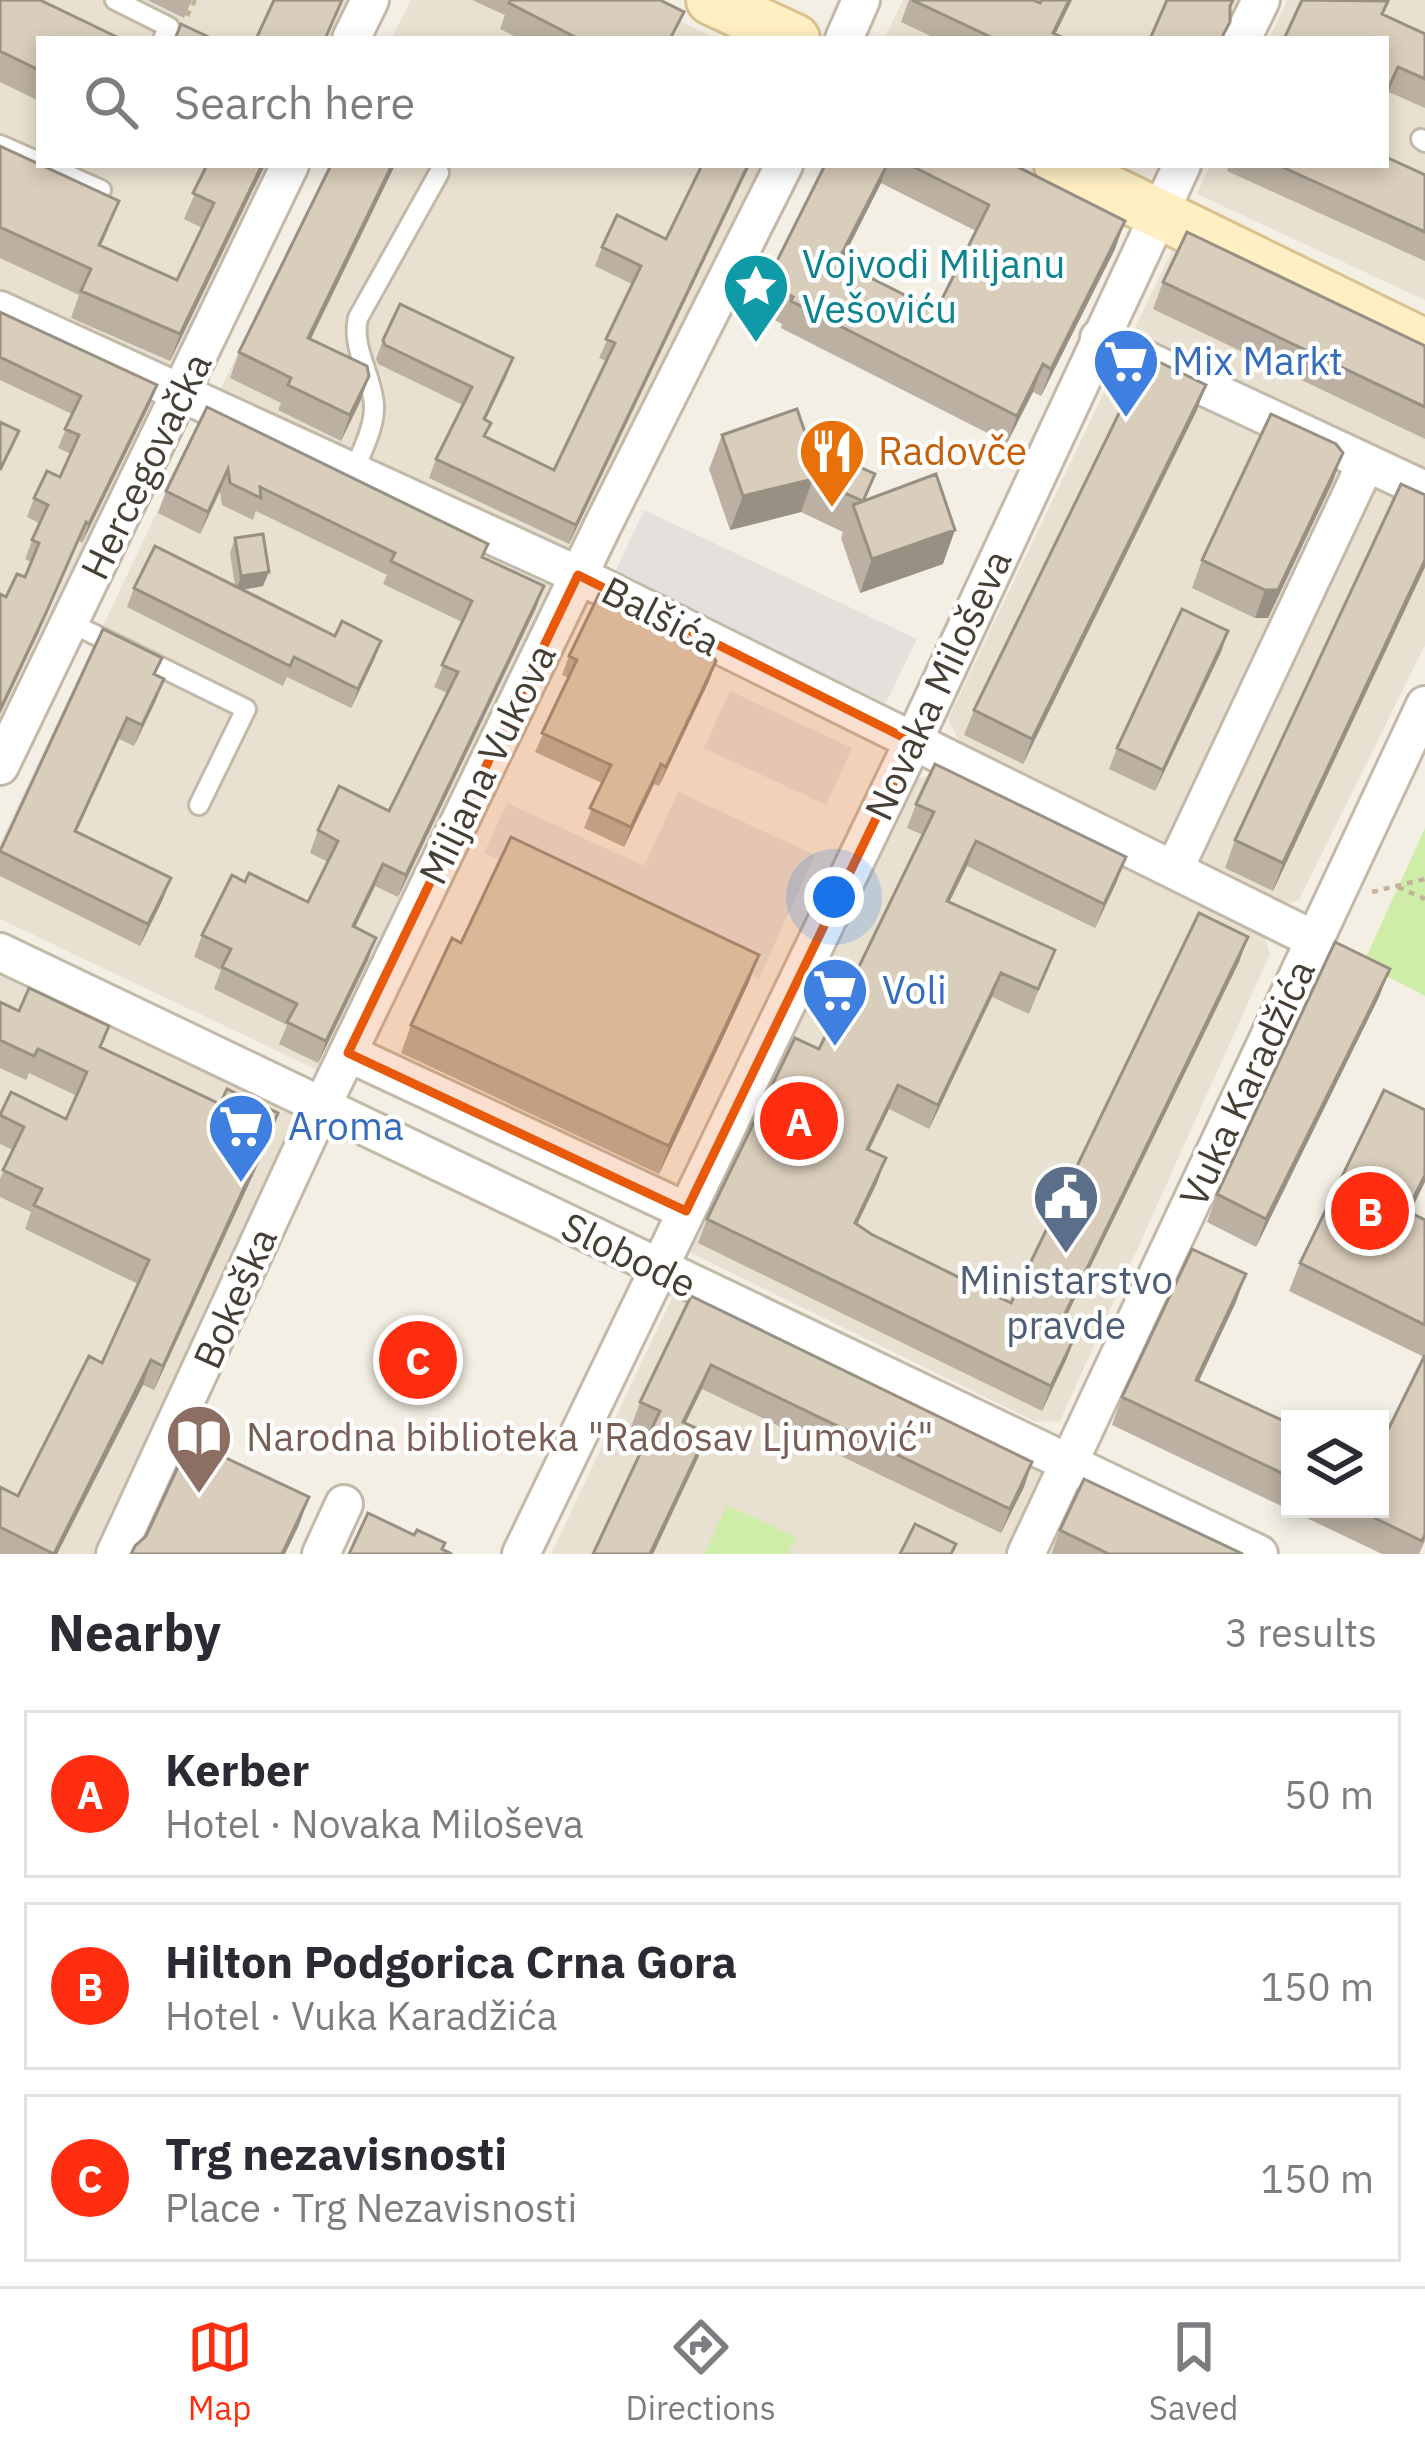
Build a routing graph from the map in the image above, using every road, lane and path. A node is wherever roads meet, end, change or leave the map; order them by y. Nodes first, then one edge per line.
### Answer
1 (115, 0) edge
2 (370, 0) edge
3 (711, 0) edge
4 (861, 0) edge
5 (1261, 0) edge
6 (164, 36) edge
7 (352, 36) edge
8 (789, 36) edge
9 (845, 36) edge
10 (1243, 36) edge
11 (0, 145) edge
12 (36, 161) edge
13 (51, 168) edge
14 (289, 168) edge
15 (782, 168) edge
16 (1065, 168) edge
17 (1181, 168) edge
18 (439, 173) dead end
19 (101, 190) edge
20 (1159, 214) junction
21 (0, 310) edge
22 (1099, 338) junction
23 (1425, 344) edge
24 (181, 393) junction
25 (1366, 463) junction
26 (354, 471) junction
27 (1425, 490) edge
28 (578, 574) junction
29 (70, 622) junction
30 (1425, 705) edge
31 (913, 742) junction
32 (0, 766) edge
33 (199, 805) dead end
34 (1174, 870) junction
35 (1425, 879) edge
36 (1425, 899) edge
37 (1315, 940) junction
38 (0, 952) edge
39 (348, 1053) junction
40 (315, 1120) junction
41 (686, 1211) junction
42 (659, 1268) junction
43 (1070, 1462) junction
44 (344, 1504) dead end
45 (115, 1554) edge
46 (321, 1554) edge
47 (520, 1554) edge
48 (1026, 1554) edge
49 (1259, 1554) edge

1 - 6 lane
2 - 7 street
3 - 8 main road
4 - 9 street
5 - 10 street
11 - 12 lane
13 - 19 lane
14 - 24 street, Hercegovačka
15 - 28 street, Miljana Vukova
16 - 20 main road
17 - 20 street, Novaka Miloševa
18 - 26 lane
20 - 22 street, Novaka Miloševa
20 - 23 main road
21 - 24 street, Balšića
22 - 25 street
22 - 31 street, Novaka Miloševa
24 - 26 street, Balšića
24 - 29 street, Hercegovačka
25 - 27 street
25 - 34 street
26 - 28 street, Balšića
28 - 31 street, Balšića
28 - 39 street, Miljana Vukova
29 - 32 street, Hercegovačka
29 - 33 lane
30 - 37 street, Vuka Karadžića
31 - 34 street, Balšića
31 - 41 street, Novaka Miloševa
34 - 37 street, Balšića
35 - 36 path
37 - 43 street, Vuka Karadžića
38 - 40 street, Slobode
39 - 40 street, Miljana Vukova
39 - 41 street
40 - 42 street, Slobode
40 - 45 street, Bokeška
41 - 42 street, Novaka Miloševa
42 - 43 street, Slobode
42 - 47 street, Novaka Miloševa
43 - 48 street, Vuka Karadžića
43 - 49 street, Slobode
44 - 46 street

